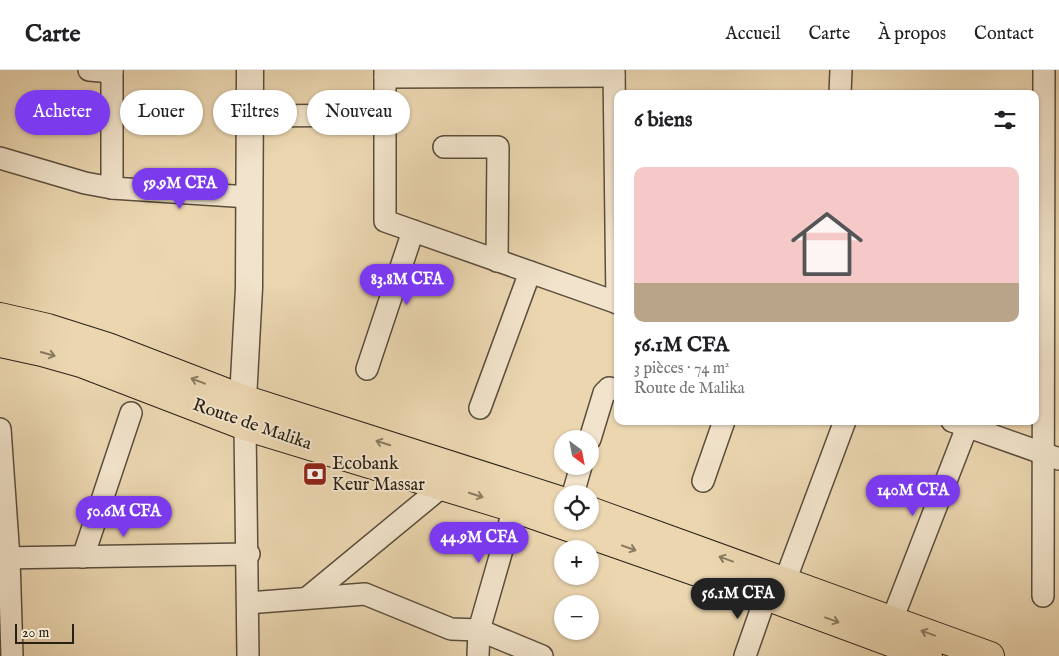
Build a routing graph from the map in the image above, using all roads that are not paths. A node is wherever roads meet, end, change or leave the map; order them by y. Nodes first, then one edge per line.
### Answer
1 (89, 70) edge
2 (250, 70) edge
3 (840, 70) edge
4 (1044, 70) edge
5 (112, 71) edge
6 (614, 73) edge
7 (385, 74) edge
8 (250, 90) edge
9 (385, 90) edge
10 (615, 90) edge
11 (840, 90) edge
12 (1046, 119) edge
13 (250, 135) edge
14 (385, 135) edge
15 (444, 147) dead end
16 (0, 158) edge
17 (112, 188) junction
18 (250, 197) junction
19 (413, 231) junction
20 (1039, 232) edge
21 (498, 261) junction
22 (530, 272) junction
23 (614, 302) edge
24 (0, 317) edge
25 (0, 343) edge
26 (367, 369) dead end
27 (614, 389) edge
28 (244, 399) junction
29 (480, 408) dead end
30 (131, 413) dead end
31 (723, 425) edge
32 (843, 425) edge
33 (959, 425) edge
34 (962, 425) edge
35 (245, 426) junction
36 (0, 430) edge
37 (593, 430) edge
38 (1052, 457) edge
39 (1, 465) edge
40 (703, 481) dead end
41 (444, 485) junction
42 (554, 498) edge
43 (514, 508) junction
44 (599, 515) edge
45 (248, 554) junction
46 (83, 556) junction
47 (5, 558) edge
48 (775, 588) junction
49 (1043, 596) dead end
50 (307, 598) junction
51 (248, 603) junction
52 (892, 620) junction
53 (478, 630) junction
54 (12, 656) edge
55 (248, 656) edge
56 (478, 656) edge
57 (542, 656) edge
58 (745, 656) edge
59 (928, 656) edge
60 (990, 656) edge

1 - 5 street
2 - 8 street
3 - 11 street
4 - 12 street
5 - 17 street
6 - 7 street
6 - 10 street
7 - 9 street
12 - 20 street
13 - 18 street
14 - 19 street
15 - 21 street
16 - 17 street
17 - 18 street
18 - 28 street
19 - 21 street
19 - 26 street
20 - 38 street
21 - 22 street
22 - 23 street
22 - 29 street
28 -> 24 main road, Route de Malika
25 -> 35 main road, Route de Malika
27 - 37 street
28 - 35 street
42 -> 28 main road, Route de Malika
30 - 46 street
31 - 40 street
32 - 48 street
33 - 52 street
34 - 38 street
35 - 41 main road, Route de Malika
35 - 45 street
36 - 39 street
38 - 49 street
39 - 47 street
41 -> 43 main road, Route de Malika
41 - 50 street
43 -> 48 main road, Route de Malika
43 - 53 street
48 -> 44 main road, Route de Malika
45 - 46 street
45 - 51 street
46 - 47 street
47 - 54 street
48 - 52 main road, Route de Malika
48 - 58 street
48 -> 59 main road, Route de Malika
50 - 51 street
50 - 53 street
51 - 55 street
60 -> 52 main road, Route de Malika
53 - 56 street
53 - 57 street

